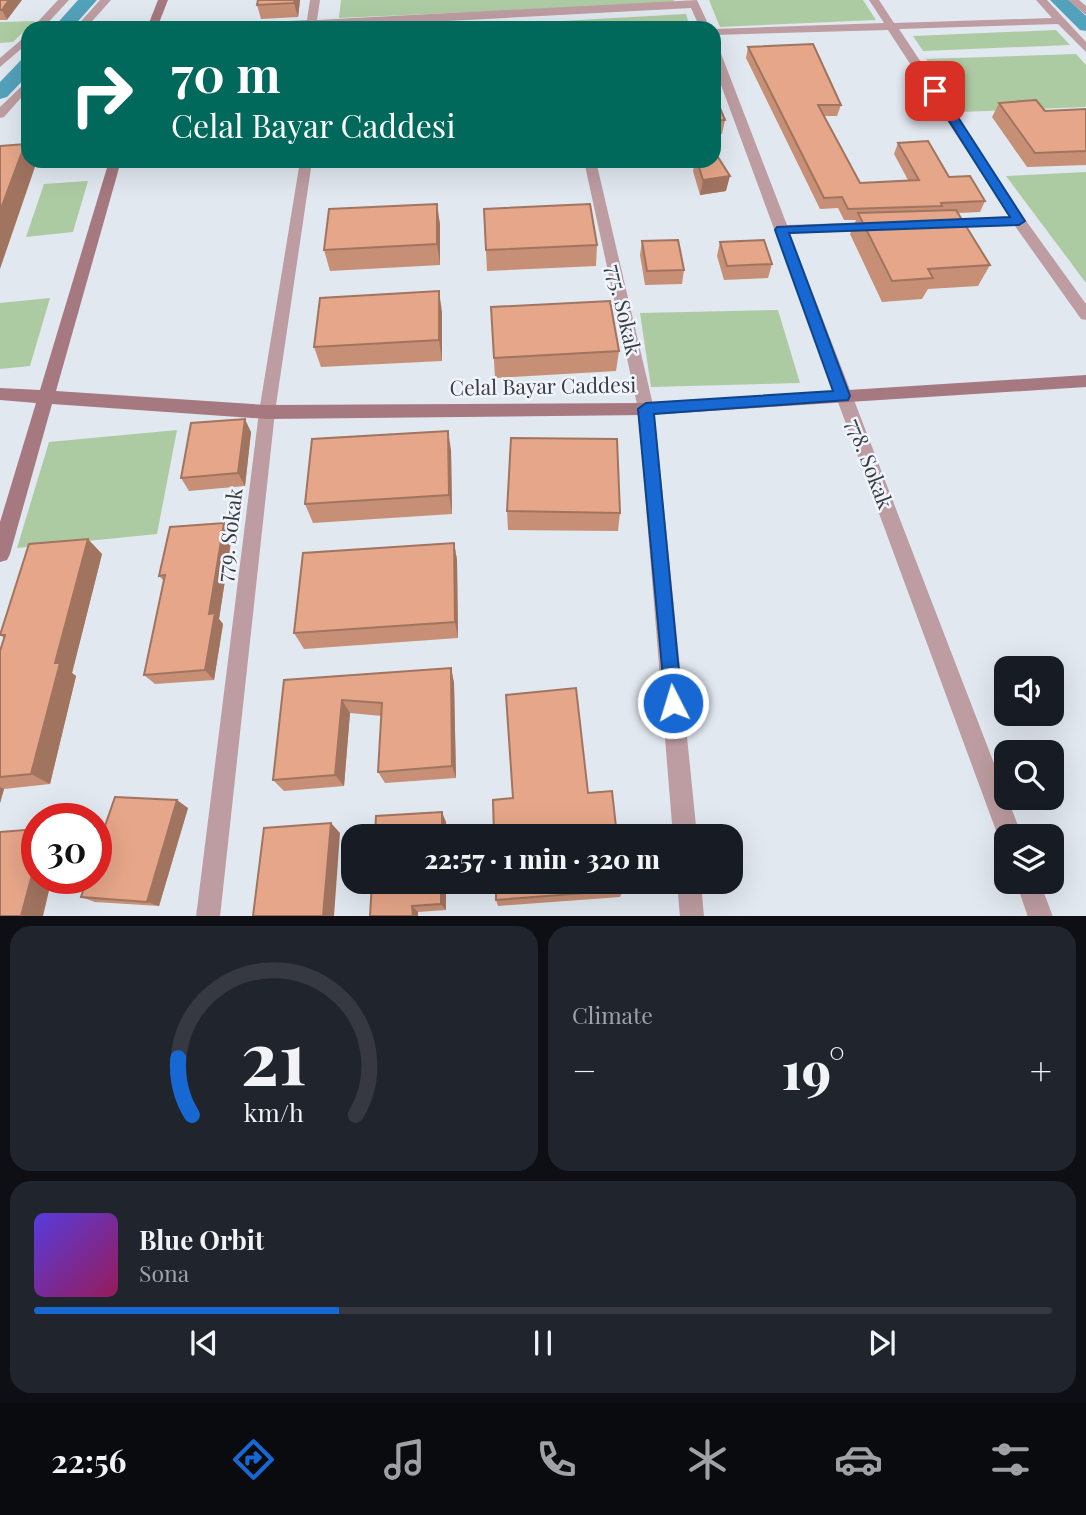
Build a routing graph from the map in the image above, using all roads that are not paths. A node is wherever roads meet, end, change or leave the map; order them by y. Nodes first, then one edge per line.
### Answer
1 (64, 0) edge
2 (106, 0) edge
3 (163, 0) edge
4 (316, 0) edge
5 (874, 0) edge
6 (1041, 0) edge
7 (1073, 0) edge
8 (693, 3) edge
9 (1086, 12) edge
10 (530, 14) junction
11 (44, 21) edge
12 (86, 21) edge
13 (155, 21) edge
14 (312, 21) edge
15 (402, 21) edge
16 (534, 21) edge
17 (702, 21) edge
18 (1062, 21) junction
19 (894, 26) junction
20 (721, 32) edge
21 (21, 44) edge
22 (1086, 49) edge
23 (0, 64) edge
24 (721, 69) edge
25 (21, 91) edge
26 (0, 114) edge
27 (113, 168) edge
28 (305, 168) edge
29 (592, 168) edge
30 (1019, 221) junction
31 (921, 225) edge
32 (893, 226) edge
33 (782, 230) junction
34 (1086, 315) edge
35 (1086, 381) edge
36 (0, 394) edge
37 (48, 396) junction
38 (843, 396) junction
39 (646, 409) junction
40 (267, 412) junction
41 (0, 554) edge
42 (684, 824) edge
43 (1005, 824) edge
44 (690, 894) edge
45 (1033, 894) edge
46 (208, 916) edge
47 (692, 916) edge
48 (1041, 916) edge

1 - 11 street
2 - 12 street
3 - 13 street
4 - 14 street
5 - 19 street
6 - 18 street
7 - 9 street
8 - 10 street
8 - 17 street
10 - 15 street
10 - 16 street
18 - 19 street
18 - 22 street
19 - 20 street
19 - 30 street
21 - 23 street
24 - 33 street, 778. Sokak
25 - 26 street
27 - 37 street
28 - 40 street, 779. Sokak
29 - 39 street, 775. Sokak
30 - 31 street
30 - 34 street
32 - 33 street
33 - 38 street, 778. Sokak
35 - 38 street, Celal Bayar Caddesi
36 - 37 street, Celal Bayar Caddesi
37 - 40 street, Celal Bayar Caddesi
37 - 41 street
38 - 39 street, Celal Bayar Caddesi
38 - 43 street, 778. Sokak
39 - 40 street, Celal Bayar Caddesi
39 - 42 street, 775. Sokak
40 - 46 street, 779. Sokak
44 - 47 street
45 - 48 street

